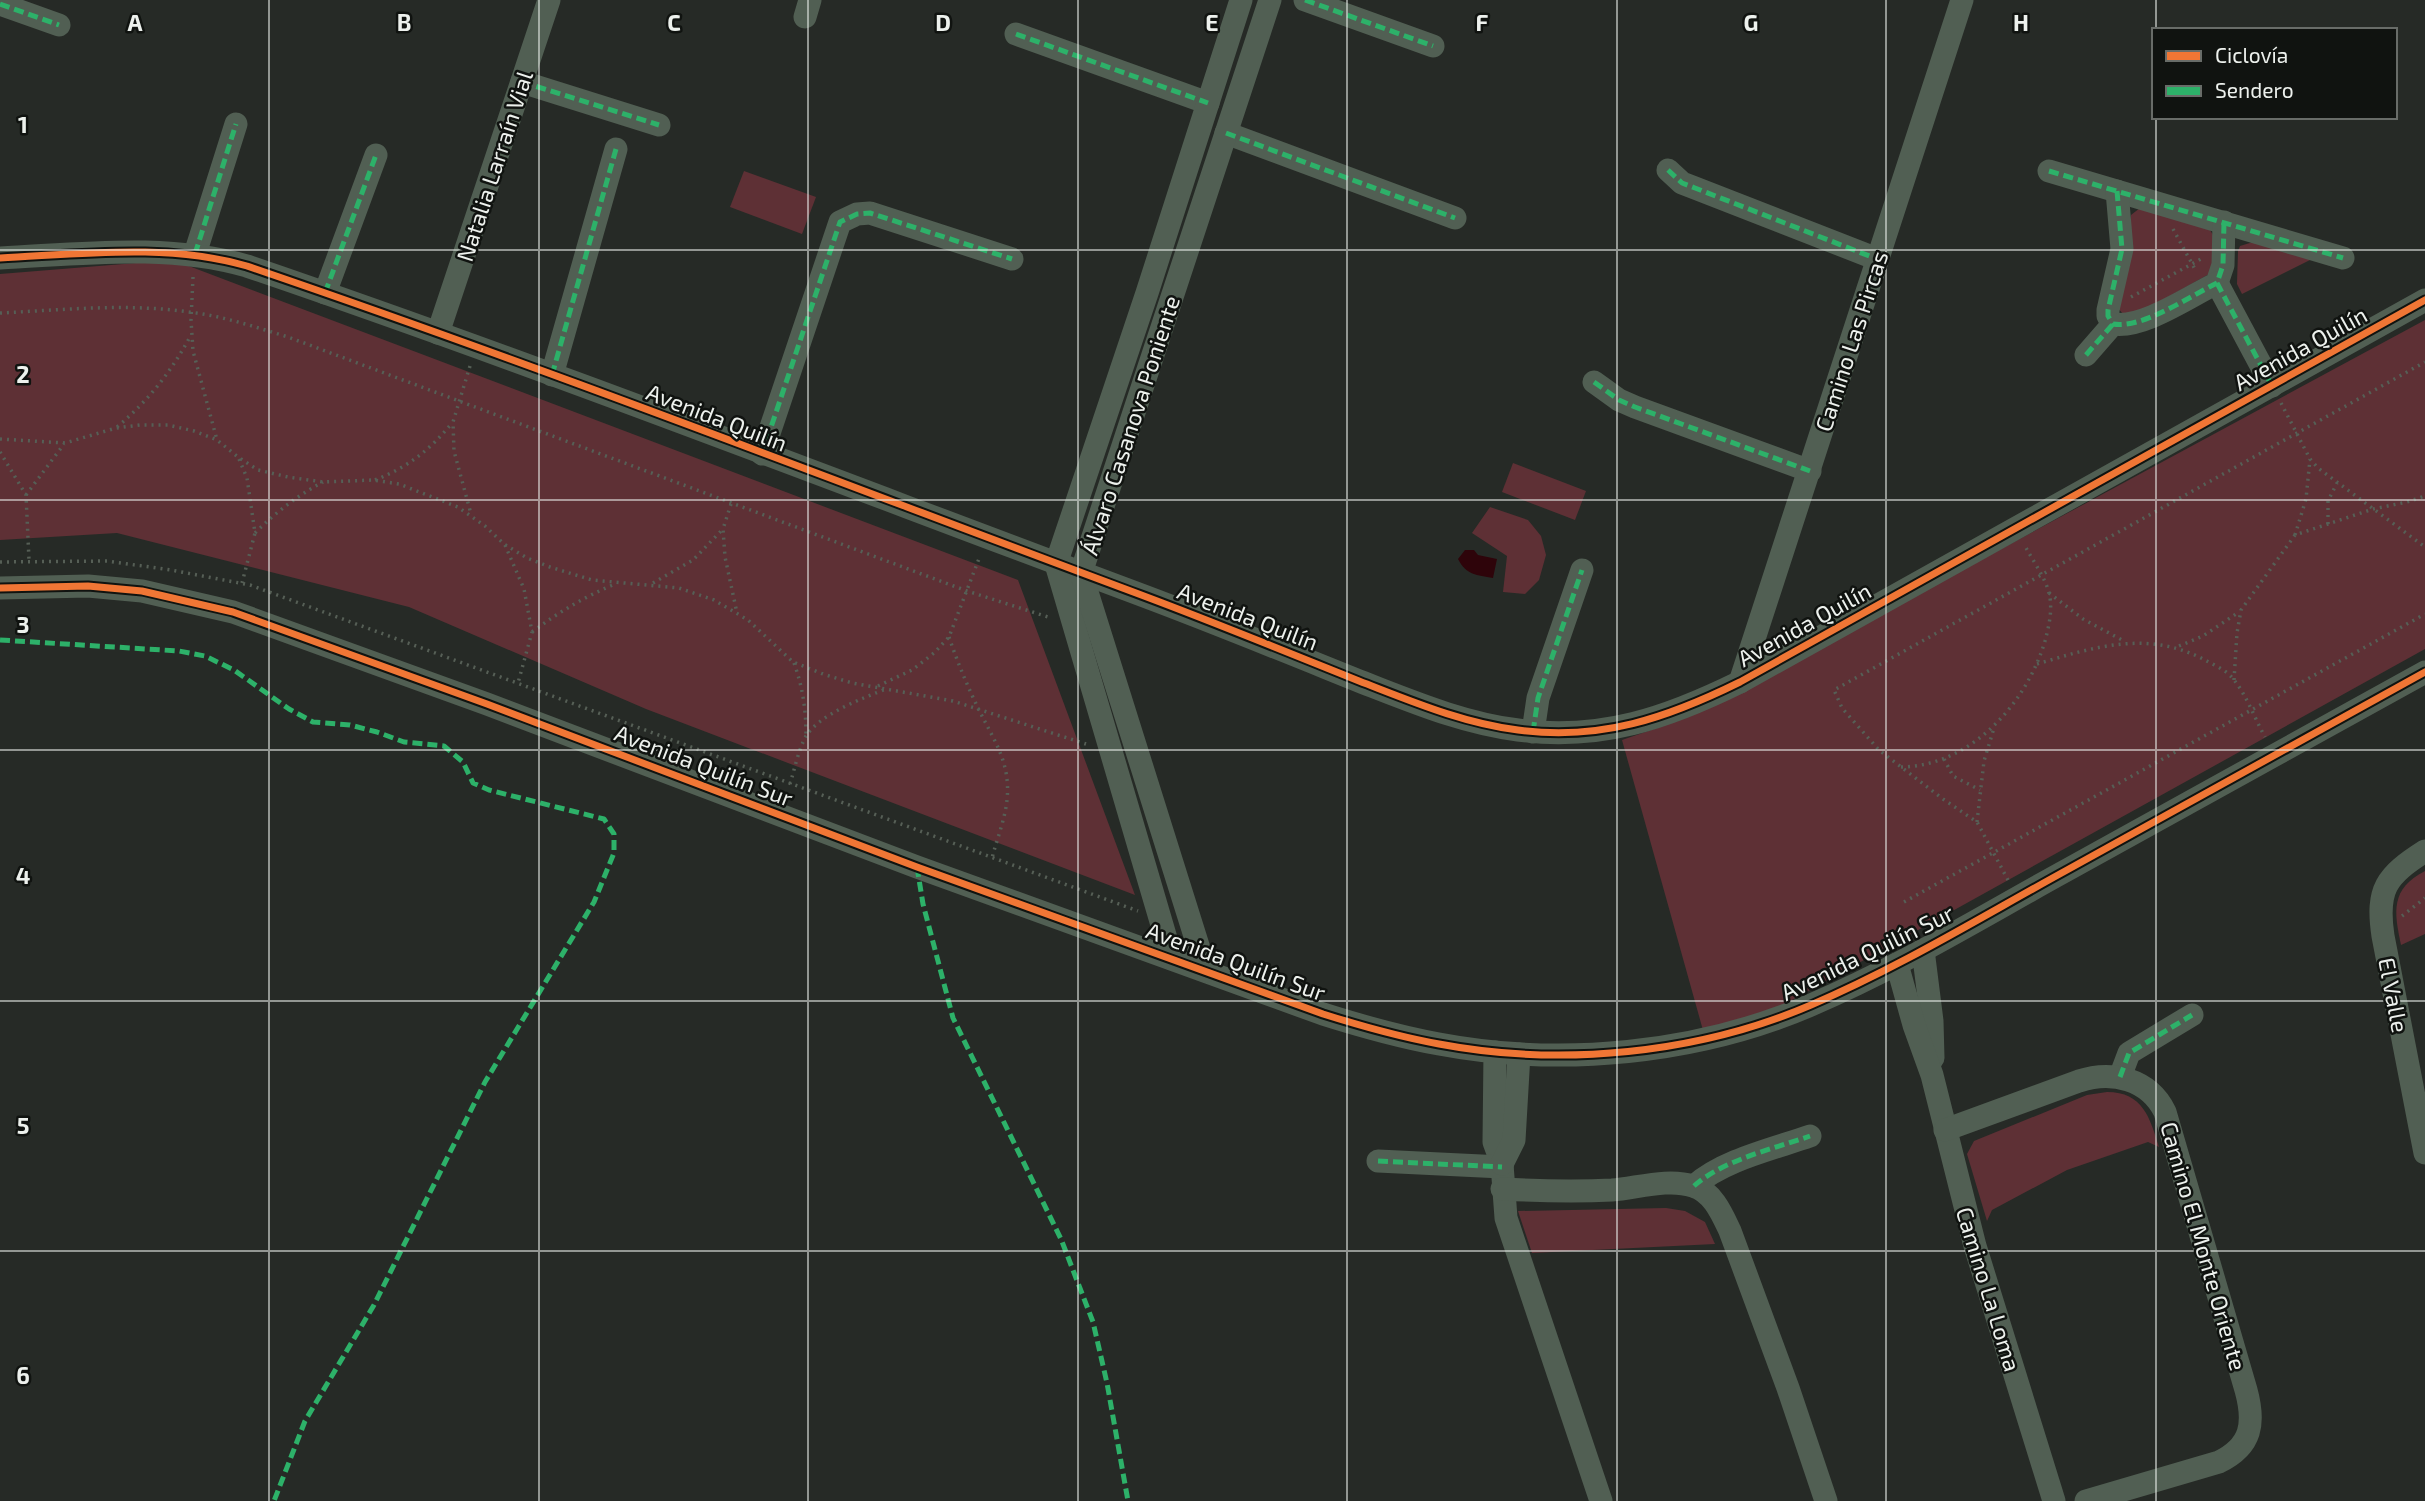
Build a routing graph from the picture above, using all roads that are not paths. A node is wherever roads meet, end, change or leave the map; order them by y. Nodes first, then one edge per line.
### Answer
1 (549, 0) edge
2 (1241, 0) edge
3 (1270, 0) edge
4 (1305, 0) edge
5 (1962, 0) edge
6 (0, 4) edge
7 (59, 25) dead end
8 (1016, 34) dead end
9 (1433, 46) dead end
10 (522, 82) junction
11 (1208, 103) junction
12 (236, 124) dead end
13 (659, 125) dead end
14 (1226, 134) junction
15 (616, 149) dead end
16 (376, 155) dead end
17 (1668, 170) dead end
18 (2049, 171) dead end
19 (2117, 191) junction
20 (1455, 218) dead end
21 (2224, 222) junction
22 (195, 254) junction
23 (0, 258) edge
24 (2343, 258) dead end
25 (1012, 259) dead end
26 (1877, 259) junction
27 (2211, 285) junction
28 (326, 293) junction
29 (2425, 300) edge
30 (2110, 317) junction
31 (438, 333) junction
32 (2086, 355) dead end
33 (552, 375) junction
34 (1594, 382) dead end
35 (2272, 386) junction
36 (762, 454) junction
37 (1810, 471) junction
38 (1056, 564) junction
39 (1582, 570) dead end
40 (1081, 573) junction
41 (0, 588) edge
42 (2425, 672) edge
43 (1740, 682) junction
44 (1533, 732) junction
45 (2424, 853) edge
46 (1923, 950) junction
47 (1172, 959) junction
48 (1897, 964) junction
49 (1206, 971) junction
50 (2192, 1015) dead end
51 (1495, 1052) junction
52 (1519, 1054) junction
53 (1932, 1075) junction
54 (2120, 1077) junction
55 (1945, 1130) junction
56 (1810, 1136) dead end
57 (2425, 1153) edge
58 (1378, 1161) dead end
59 (1502, 1173) junction
60 (1694, 1186) junction
61 (1601, 1501) edge
62 (1826, 1501) edge
63 (2054, 1501) edge
64 (2086, 1501) edge

1 - 10 street, Natalia Larraín Vial
2 - 11 street, Álvaro Casanova Poniente
3 - 14 street, Álvaro Casanova Poniente
4 - 9 street
5 - 26 street, Camino Las Pircas
6 - 7 street
8 - 11 street
10 - 13 street
10 - 31 street, Natalia Larraín Vial
11 - 38 street, Álvaro Casanova Poniente
12 - 22 street
14 - 20 street
14 - 40 street, Álvaro Casanova Poniente
15 - 33 street
16 - 28 street
17 - 26 street
18 - 19 street
19 - 21 street
19 - 30 street
21 - 24 street
21 - 27 street
22 - 23 street, Avenida Quilín
22 - 28 street, Avenida Quilín
25 - 36 street
26 - 37 street, Camino Las Pircas
27 - 30 street
27 - 35 street
28 - 31 street, Avenida Quilín
29 - 35 street, Avenida Quilín
30 - 32 street
31 - 33 street, Avenida Quilín
33 - 36 street, Avenida Quilín
34 - 37 street
35 - 43 street, Avenida Quilín
36 - 38 street, Avenida Quilín
37 - 43 street, Camino Las Pircas
38 - 40 street, Avenida Quilín
38 - 47 street, Álvaro Casanova Poniente
39 - 44 street
40 - 44 street, Avenida Quilín
40 - 49 street, Álvaro Casanova Poniente
41 - 47 street, Avenida Quilín Sur
42 - 46 street, Avenida Quilín Sur
43 - 44 street, Avenida Quilín
45 - 57 street, El Valle
46 - 48 street, Avenida Quilín Sur
46 - 53 street, Camino La Loma
47 - 49 street, Avenida Quilín Sur
48 - 52 street, Avenida Quilín Sur
48 - 53 street, Camino La Loma
49 - 51 street, Avenida Quilín Sur
50 - 54 street
51 - 52 street, Avenida Quilín Sur
51 - 59 street
52 - 59 street
53 - 55 street, Camino La Loma
54 - 55 street
54 - 64 street, Camino El Monte Oriente
55 - 63 street, Camino La Loma
56 - 60 street
58 - 59 street
59 - 60 street
59 - 61 street
60 - 62 street

